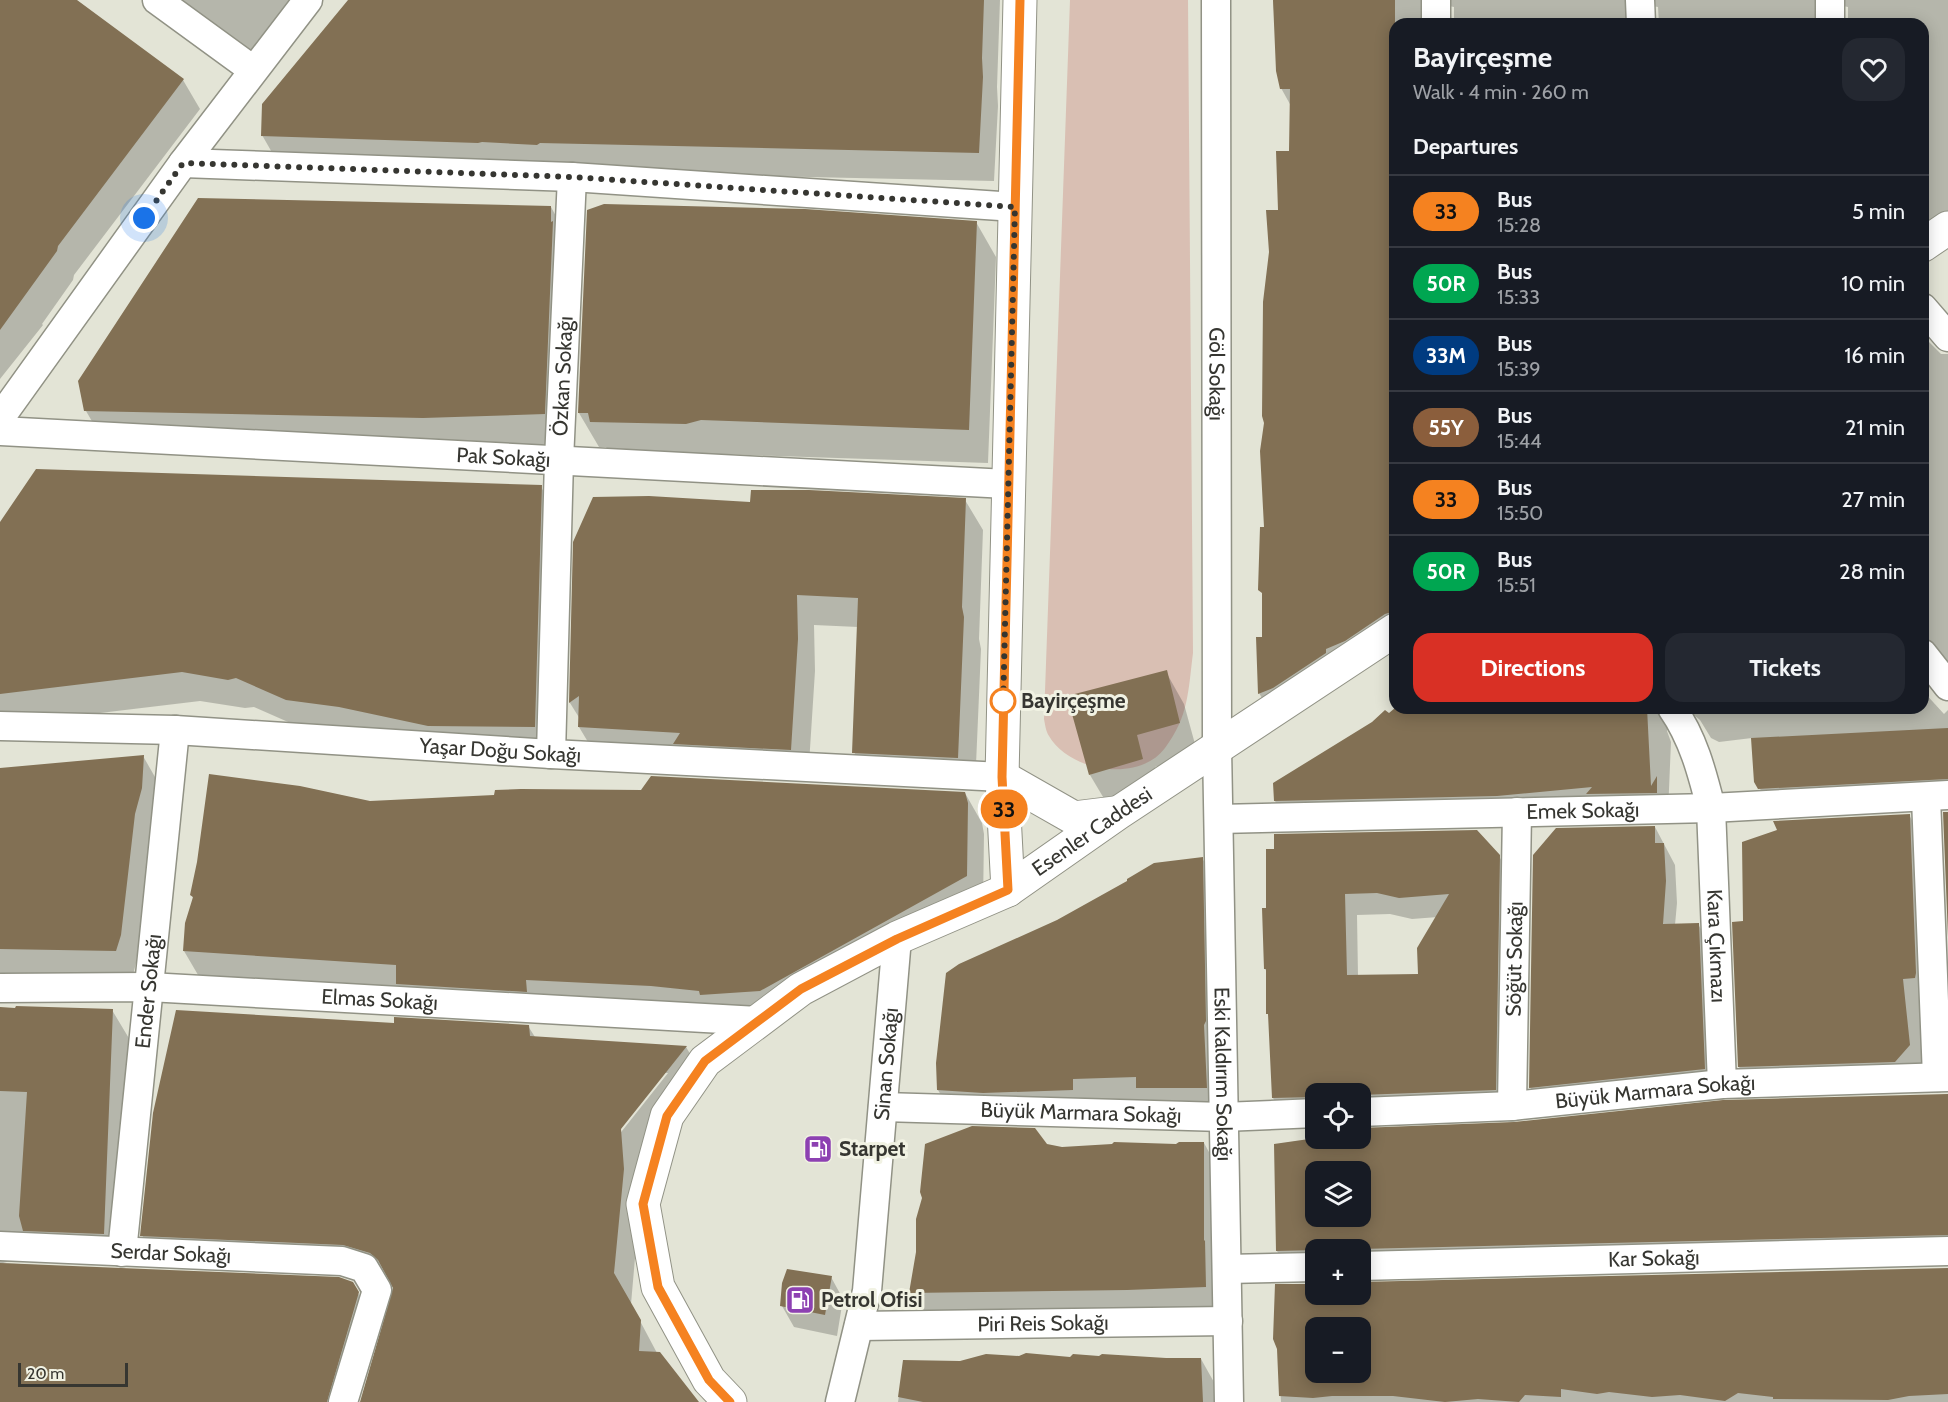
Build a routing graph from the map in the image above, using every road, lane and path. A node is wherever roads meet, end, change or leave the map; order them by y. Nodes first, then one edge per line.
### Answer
1 (157, 0) edge
2 (308, 0) edge
3 (1020, 0) edge
4 (1216, 0) edge
5 (1436, 0) edge
6 (1640, 0) edge
7 (1830, 0) edge
8 (1436, 18) edge
9 (1641, 18) edge
10 (1830, 18) edge
11 (253, 70) junction
12 (183, 163) junction
13 (572, 177) junction
14 (1015, 207) junction
15 (1948, 228) edge
16 (1929, 241) edge
17 (1929, 315) edge
18 (1948, 337) edge
19 (0, 418) edge
20 (0, 431) edge
21 (559, 460) junction
22 (1007, 484) junction
23 (1389, 634) edge
24 (1929, 662) edge
25 (1948, 686) edge
26 (1676, 714) edge
27 (0, 726) edge
28 (175, 730) junction
29 (1217, 747) junction
30 (550, 754) junction
31 (1002, 777) junction
32 (1937, 796) edge
33 (1711, 808) junction
34 (1517, 812) junction
35 (1118, 813) junction
36 (1219, 819) junction
37 (1008, 890) junction
38 (897, 939) junction
39 (149, 987) junction
40 (0, 988) edge
41 (758, 1021) junction
42 (1943, 1077) edge
43 (1722, 1084) junction
44 (1512, 1106) junction
45 (883, 1107) junction
46 (1371, 1112) edge
47 (1305, 1113) edge
48 (1223, 1117) junction
49 (0, 1246) edge
50 (1948, 1251) edge
51 (122, 1252) junction
52 (1371, 1266) edge
53 (1305, 1267) edge
54 (1227, 1269) junction
55 (1228, 1321) junction
56 (859, 1326) junction
57 (343, 1402) edge
58 (730, 1402) edge
59 (840, 1402) edge
60 (1229, 1402) edge

1 - 11 street
2 - 11 street
3 - 14 main road
4 - 29 street, Göl Sokağı
5 - 8 street
6 - 9 street
7 - 10 street
11 - 12 street
12 - 13 street
12 - 19 street
13 - 14 street
13 - 21 street, Özkan Sokağı
14 - 22 main road
15 - 16 main road
17 - 18 street
20 - 21 street, Pak Sokağı
21 - 22 street, Pak Sokağı
21 - 30 street, Özkan Sokağı
22 - 31 main road
23 - 29 main road, Esenler Caddesi
24 - 25 street
26 - 33 street, Kara Çıkmazı
27 - 28 street, Yaşar Doğu Sokağı
28 - 30 street, Yaşar Doğu Sokağı
28 - 39 street, Ender Sokağı
29 - 35 main road, Esenler Caddesi
29 - 36 street, Eski Kaldırım Sokağı
30 - 31 street, Yaşar Doğu Sokağı
31 - 35 main road
31 - 37 main road
32 - 33 street, Emek Sokağı
32 - 42 street
33 - 34 street, Emek Sokağı
33 - 43 street, Kara Çıkmazı
34 - 36 street, Emek Sokağı
34 - 44 street, Söğüt Sokağı
35 - 37 main road, Esenler Caddesi
36 - 48 street, Eski Kaldırım Sokağı
37 - 38 main road, Esenler Caddesi
38 - 41 main road, Esenler Caddesi
38 - 45 street, Sinan Sokağı
39 - 40 street, Elmas Sokağı
39 - 41 street, Elmas Sokağı
39 - 51 street, Ender Sokağı
41 - 58 main road, Esenler Caddesi
42 - 43 street, Büyük Marmara Sokağı
43 - 44 street, Büyük Marmara Sokağı
44 - 46 street, Büyük Marmara Sokağı
45 - 48 street, Büyük Marmara Sokağı
45 - 56 street, Sinan Sokağı
47 - 48 street, Büyük Marmara Sokağı
48 - 54 street, Eski Kaldırım Sokağı
49 - 51 street, Serdar Sokağı
50 - 52 street, Kar Sokağı
51 - 57 street, Serdar Sokağı
53 - 54 street
54 - 55 street, Eski Kaldırım Sokağı
55 - 56 street, Piri Reis Sokağı
55 - 60 street, Eski Kaldırım Sokağı
56 - 59 street, Sinan Sokağı

